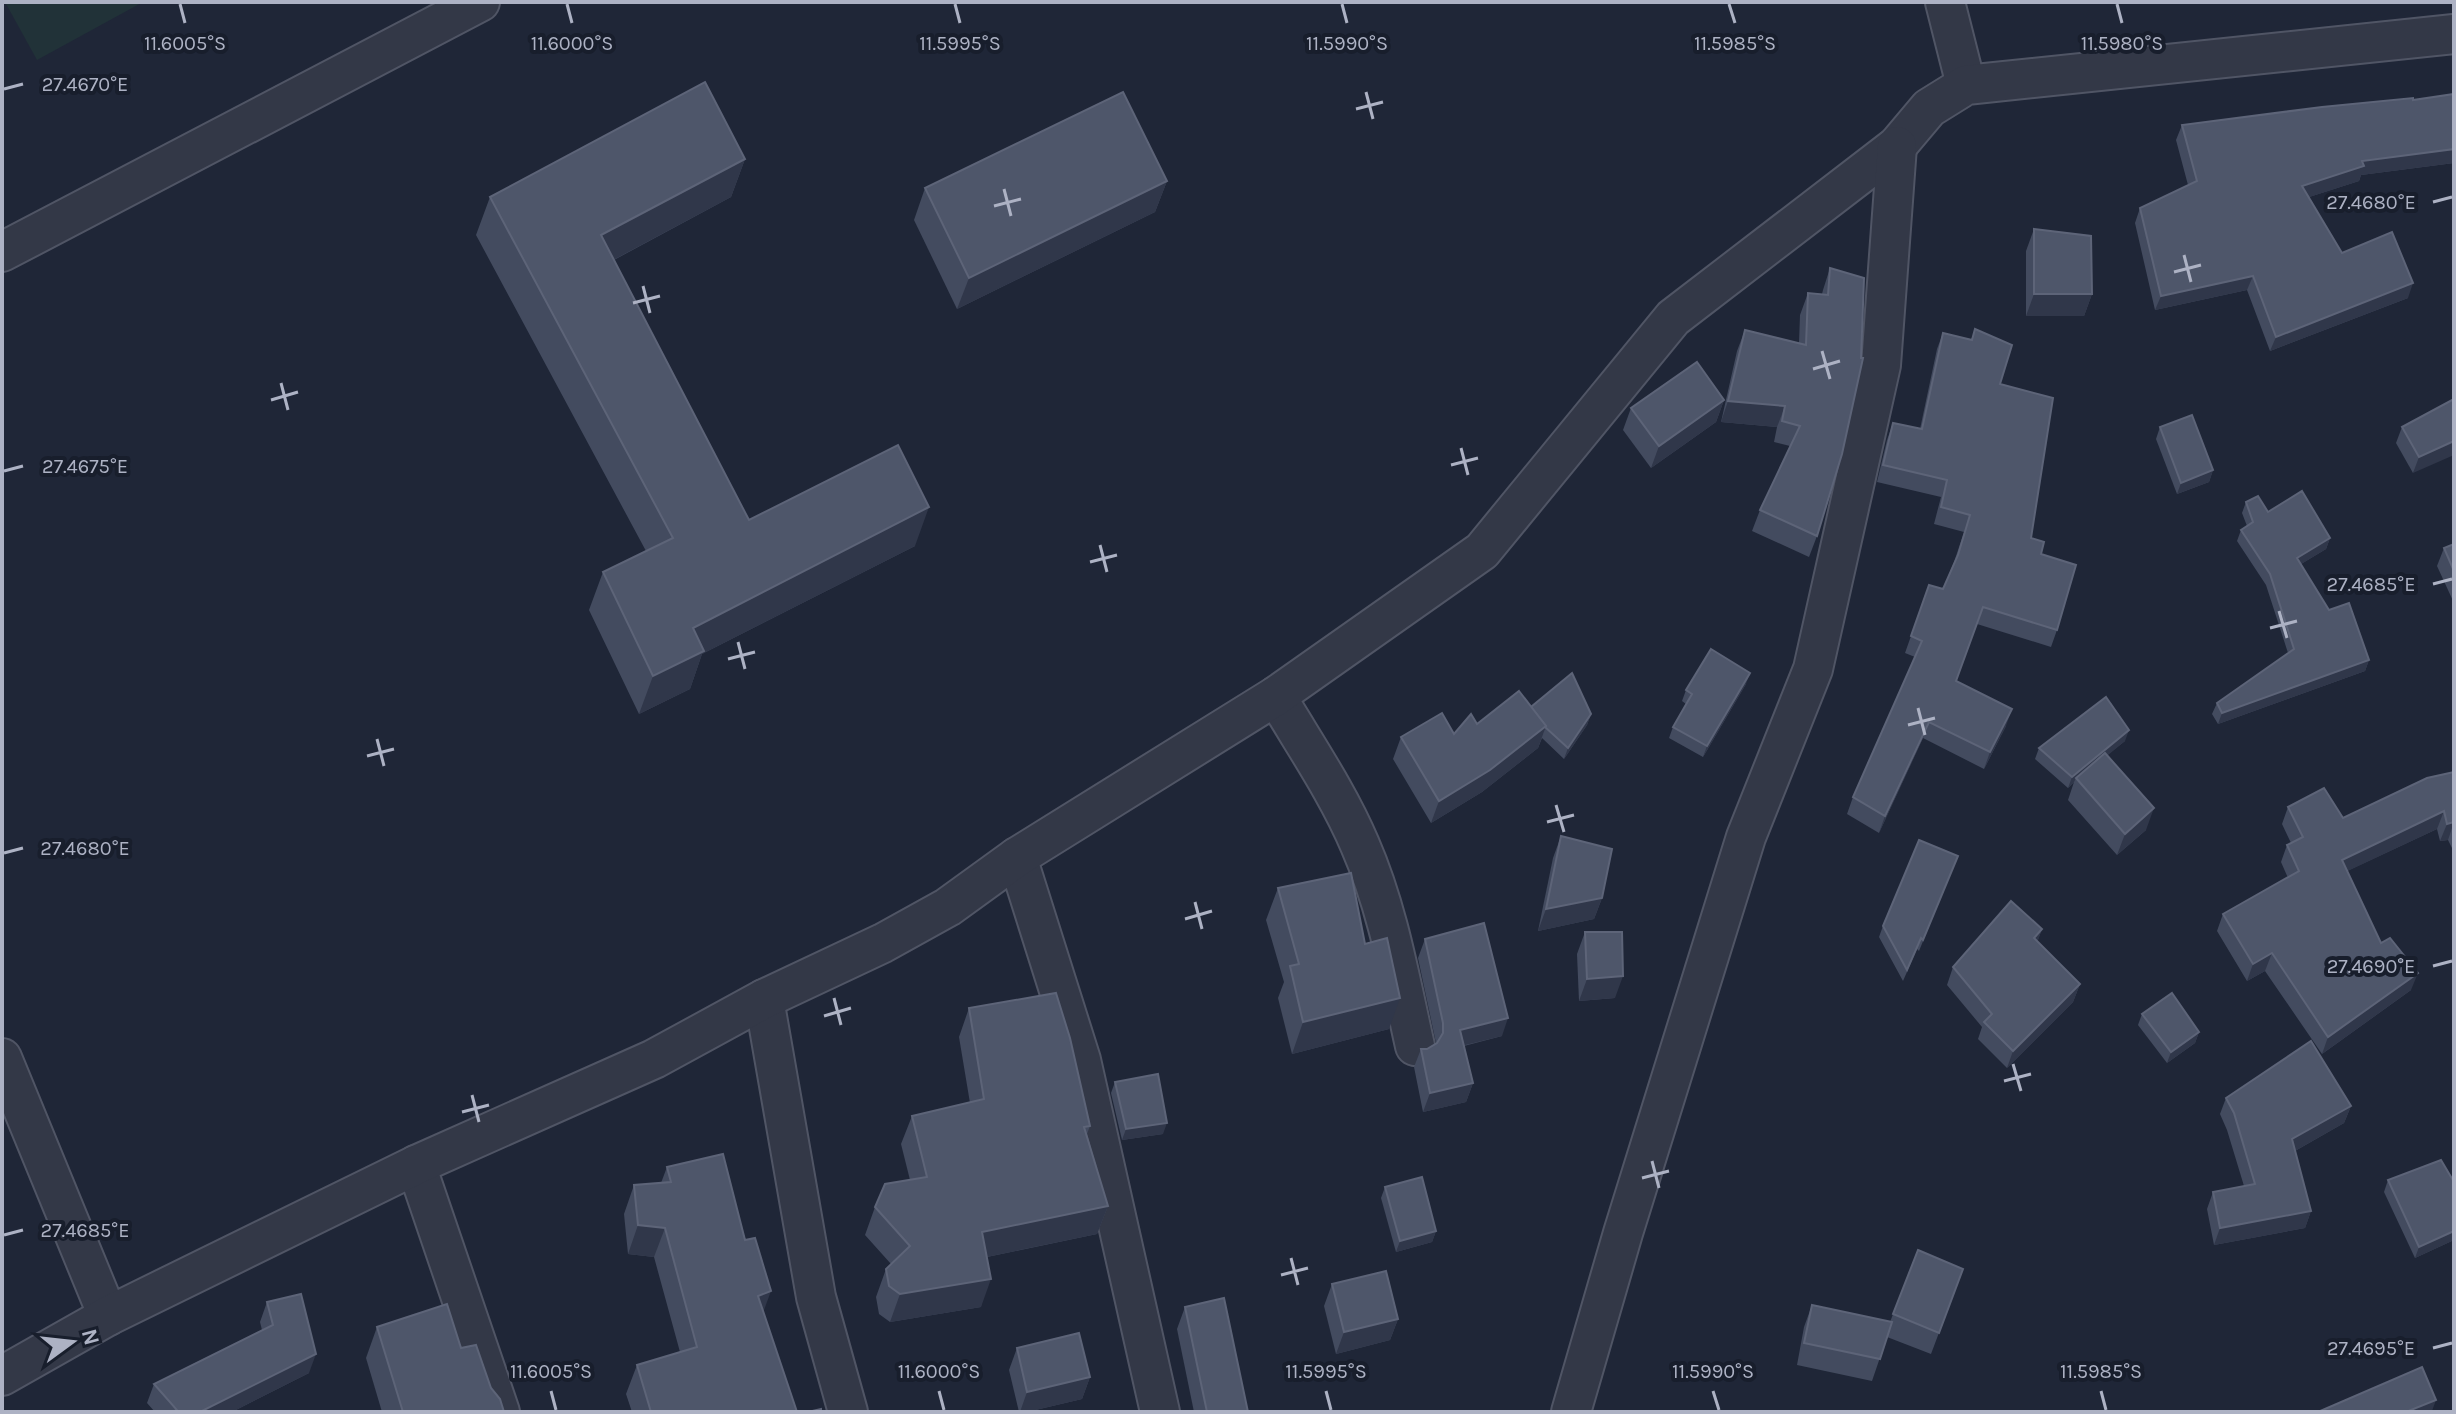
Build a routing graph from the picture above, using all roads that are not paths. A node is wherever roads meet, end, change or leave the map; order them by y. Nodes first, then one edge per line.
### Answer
1 (480, 2) edge
2 (1945, 2) edge
3 (2454, 34) edge
4 (1966, 85) junction
5 (1897, 146) junction
6 (2, 252) edge
7 (1276, 696) junction
8 (1017, 857) junction
9 (764, 999) junction
10 (1415, 1046) dead end
11 (2, 1058) edge
12 (416, 1165) junction
13 (108, 1316) junction
14 (2, 1376) edge
15 (500, 1412) edge
16 (848, 1412) edge
17 (1160, 1412) edge
18 (1571, 1412) edge

1 - 6 street
2 - 4 street
3 - 4 street
4 - 5 street
5 - 7 street
5 - 18 street
7 - 8 street
7 - 10 street
8 - 9 street
8 - 17 street
9 - 12 street
9 - 16 street
11 - 13 street
12 - 13 street
12 - 15 street
13 - 14 street

